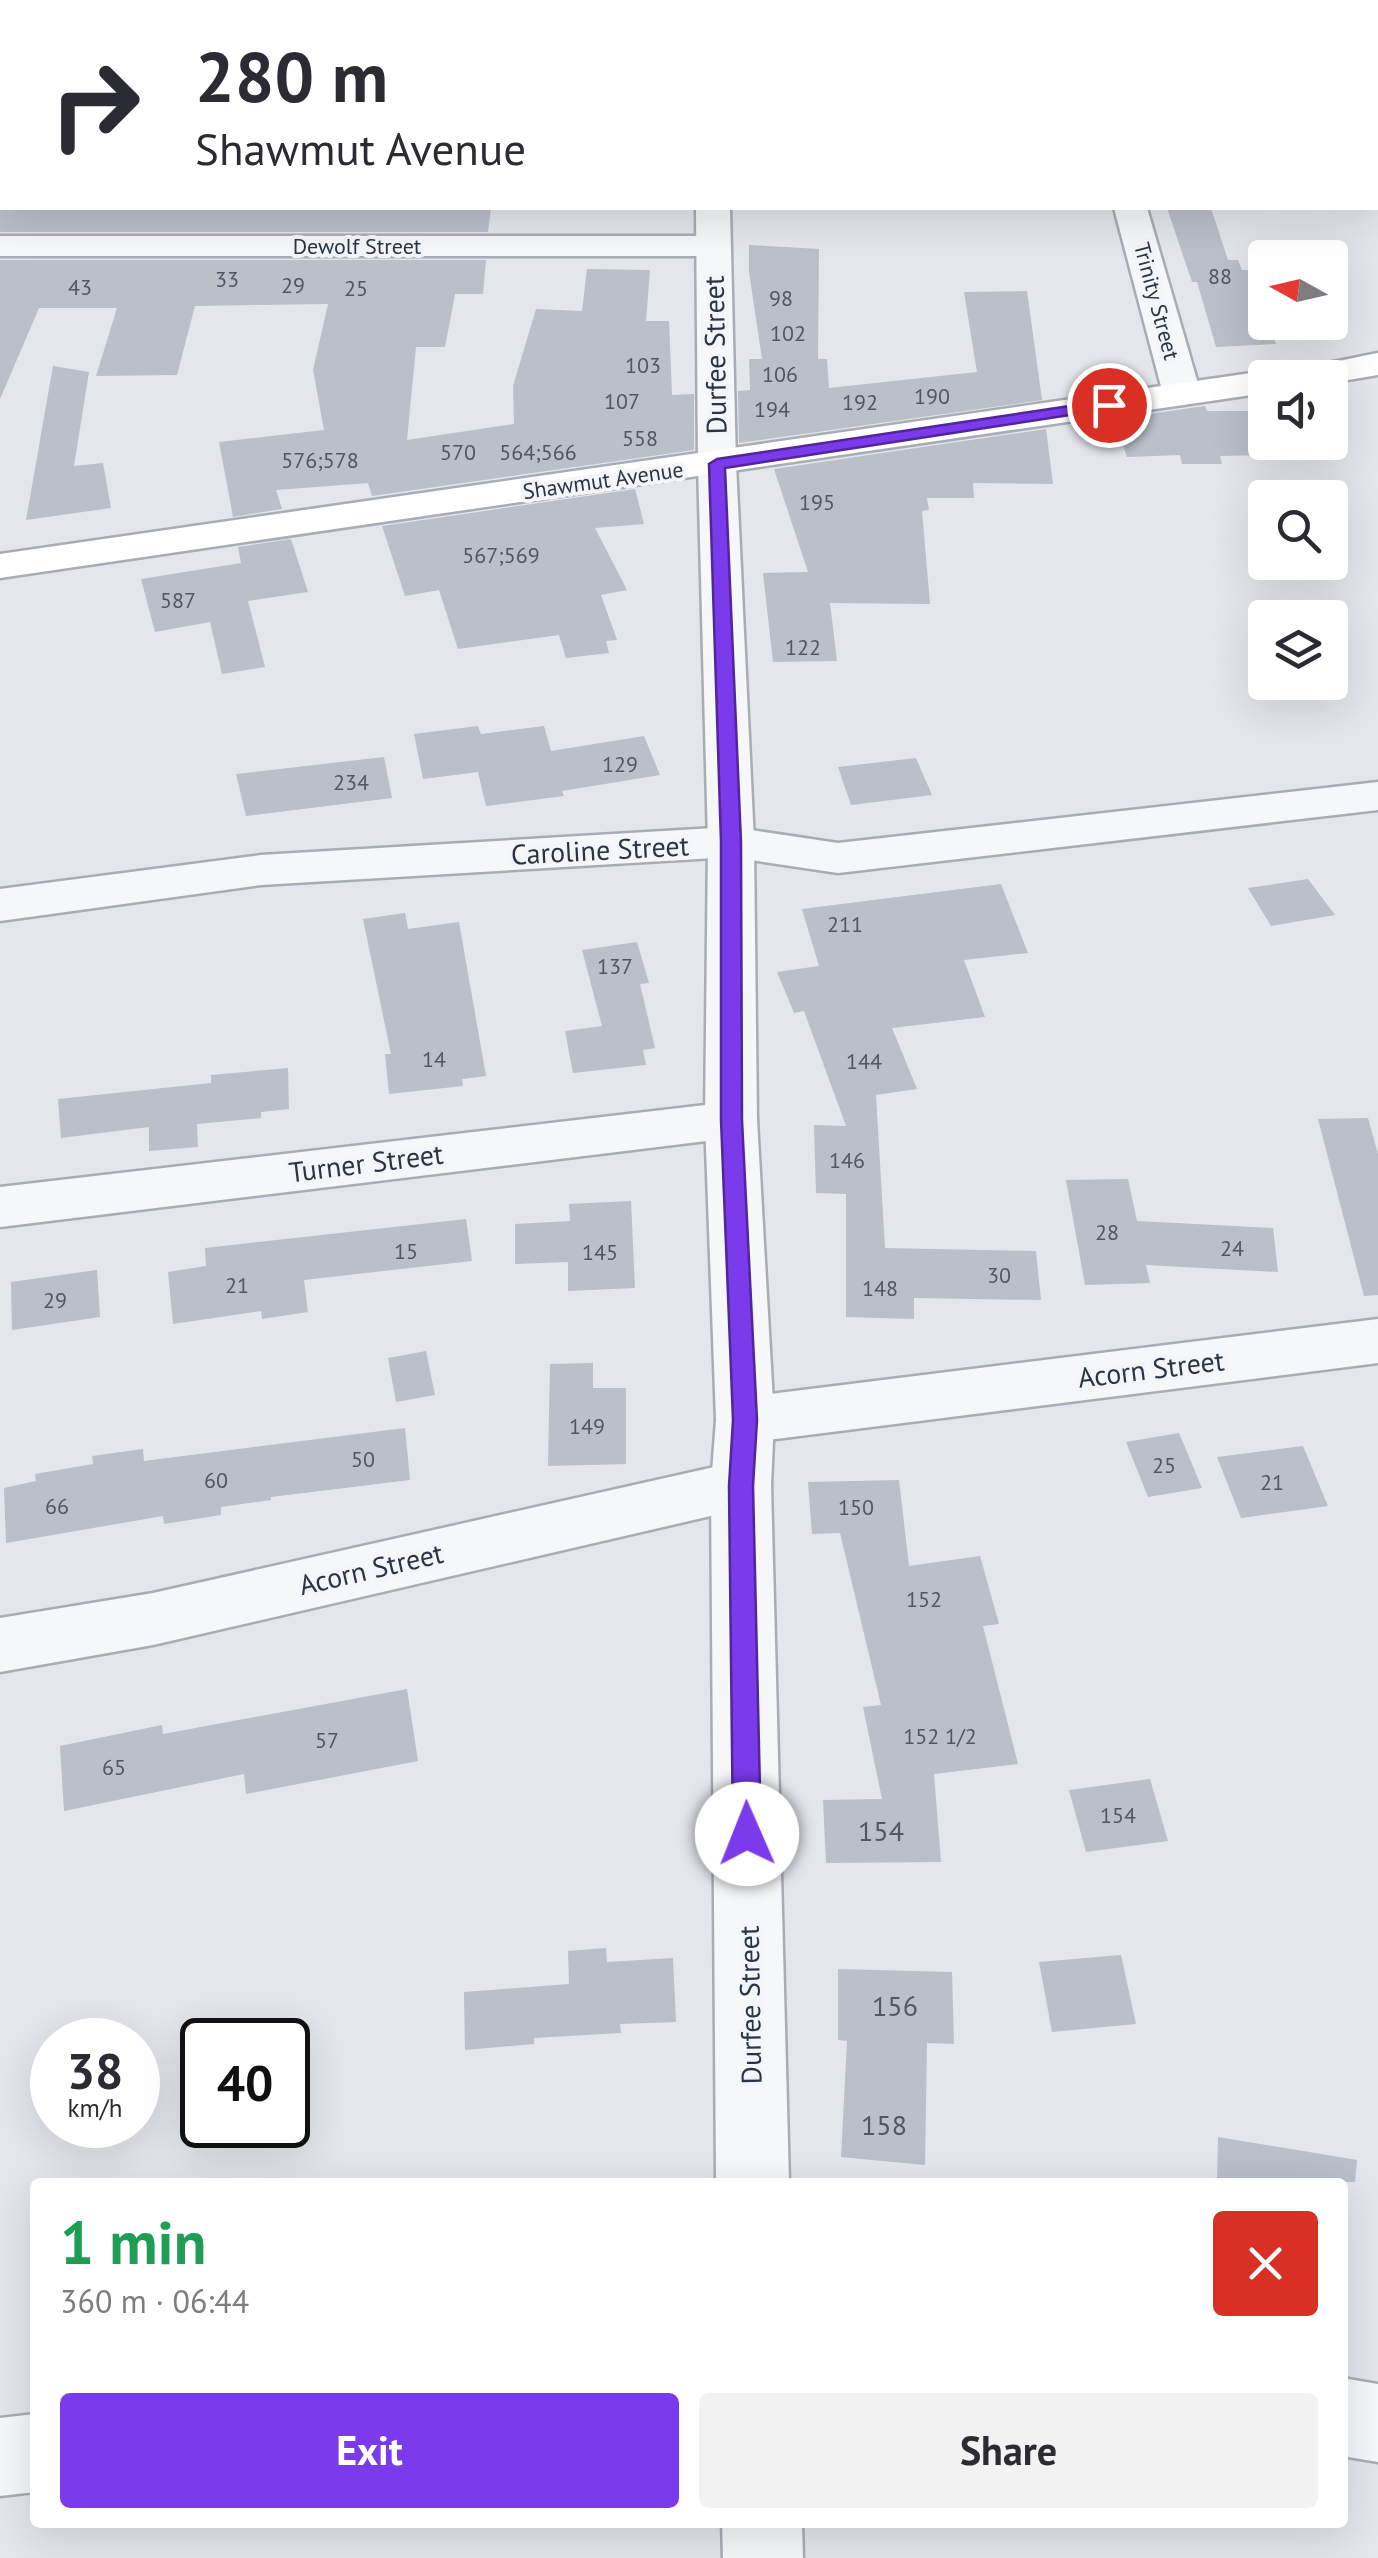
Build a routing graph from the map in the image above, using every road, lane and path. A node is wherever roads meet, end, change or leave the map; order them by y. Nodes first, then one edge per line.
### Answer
1 (1131, 210) edge
2 (713, 227) edge
3 (0, 246) edge
4 (1378, 364) edge
5 (1348, 369) edge
6 (1248, 384) edge
7 (1182, 394) junction
8 (717, 464) junction
9 (0, 566) edge
10 (1378, 796) edge
11 (731, 842) junction
12 (0, 905) edge
13 (731, 1120) junction
14 (0, 1207) edge
15 (1378, 1341) edge
16 (745, 1420) junction
17 (741, 1486) junction
18 (0, 1645) edge
19 (753, 2178) edge
20 (1348, 2418) edge
21 (1378, 2424) edge
22 (30, 2454) edge
23 (0, 2457) edge
24 (762, 2528) edge
25 (764, 2558) edge

1 - 7 street, Trinity Street
2 - 3 street, Dewolf Street
2 - 8 street, Durfee Street
4 - 5 main road
6 - 7 main road, Shawmut Avenue
7 - 8 main road, Shawmut Avenue
8 - 9 main road, Shawmut Avenue
8 - 11 street, Durfee Street
10 - 11 street, Caroline Street
11 - 12 street, Caroline Street
11 - 13 street, Durfee Street
13 - 14 street, Turner Street
13 - 16 street, Durfee Street
15 - 16 street, Acorn Street
16 - 17 street, Durfee Street
17 - 18 street, Acorn Street
17 - 19 street, Durfee Street
20 - 21 street
22 - 23 street
24 - 25 street

